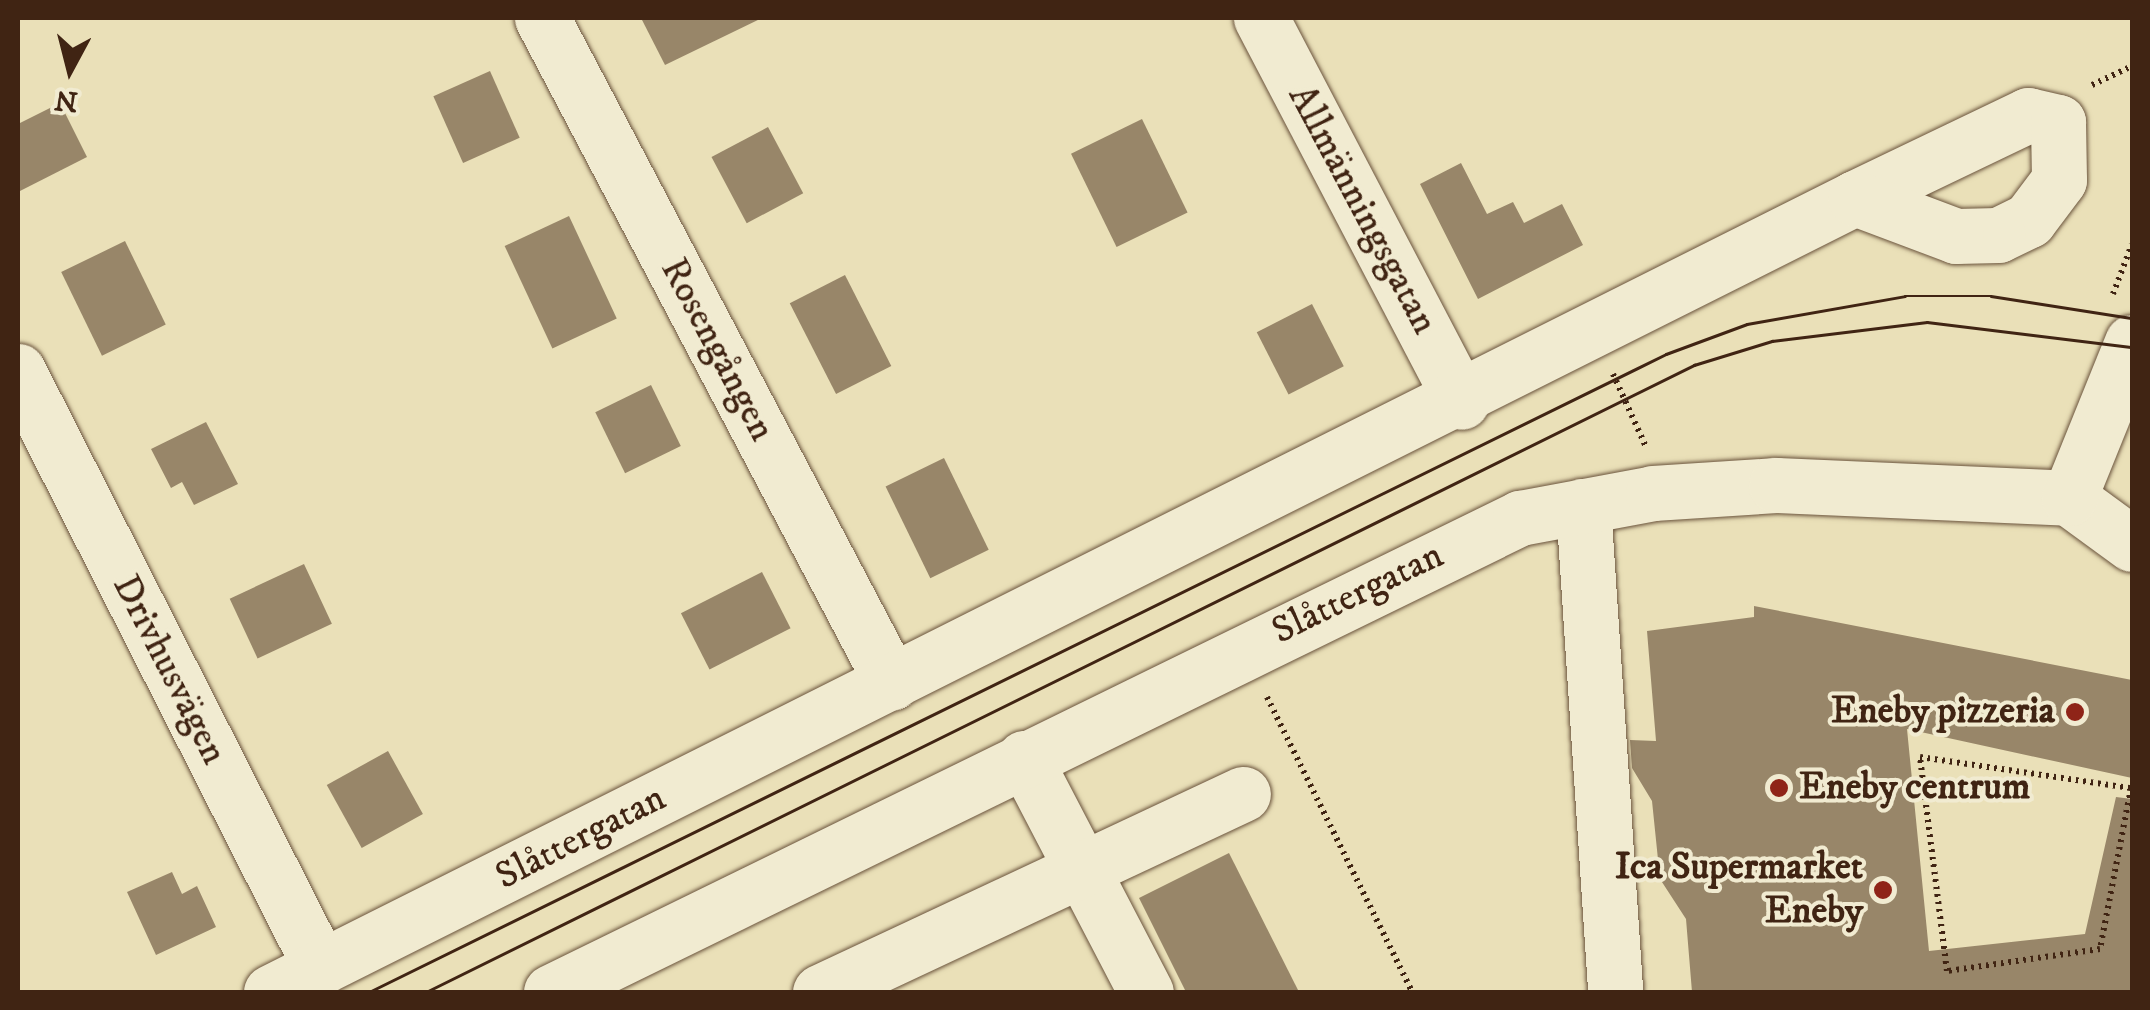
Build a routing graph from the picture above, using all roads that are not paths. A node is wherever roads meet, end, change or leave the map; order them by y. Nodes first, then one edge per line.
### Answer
1 (542, 18) edge
2 (1261, 18) edge
3 (1856, 198) dead end
4 (2132, 342) edge
5 (18, 371) edge
6 (1462, 402) junction
7 (2069, 498) junction
8 (1583, 506) junction
9 (2132, 544) edge
10 (892, 682) junction
11 (1024, 758) junction
12 (1243, 794) dead end
13 (1084, 868) junction
14 (321, 968) junction
15 (626, 976) edge
16 (271, 992) edge
17 (551, 992) edge
18 (820, 992) edge
19 (1146, 992) edge
20 (1615, 992) edge

1 - 10 street, Rosengången
2 - 6 street, Allmänningsgatan
3 - 6 street, Slåttergatan
4 - 7 street
5 - 14 street, Drivhusvägen
6 - 10 street, Slåttergatan
7 - 8 street, Slåttergatan
7 - 9 street
8 - 11 street, Slåttergatan
8 - 20 street
10 - 14 street, Slåttergatan
11 - 13 street
11 - 15 street, Slåttergatan
12 - 13 street
13 - 18 street
13 - 19 street
14 - 16 street, Slåttergatan
15 - 17 street, Slåttergatan

